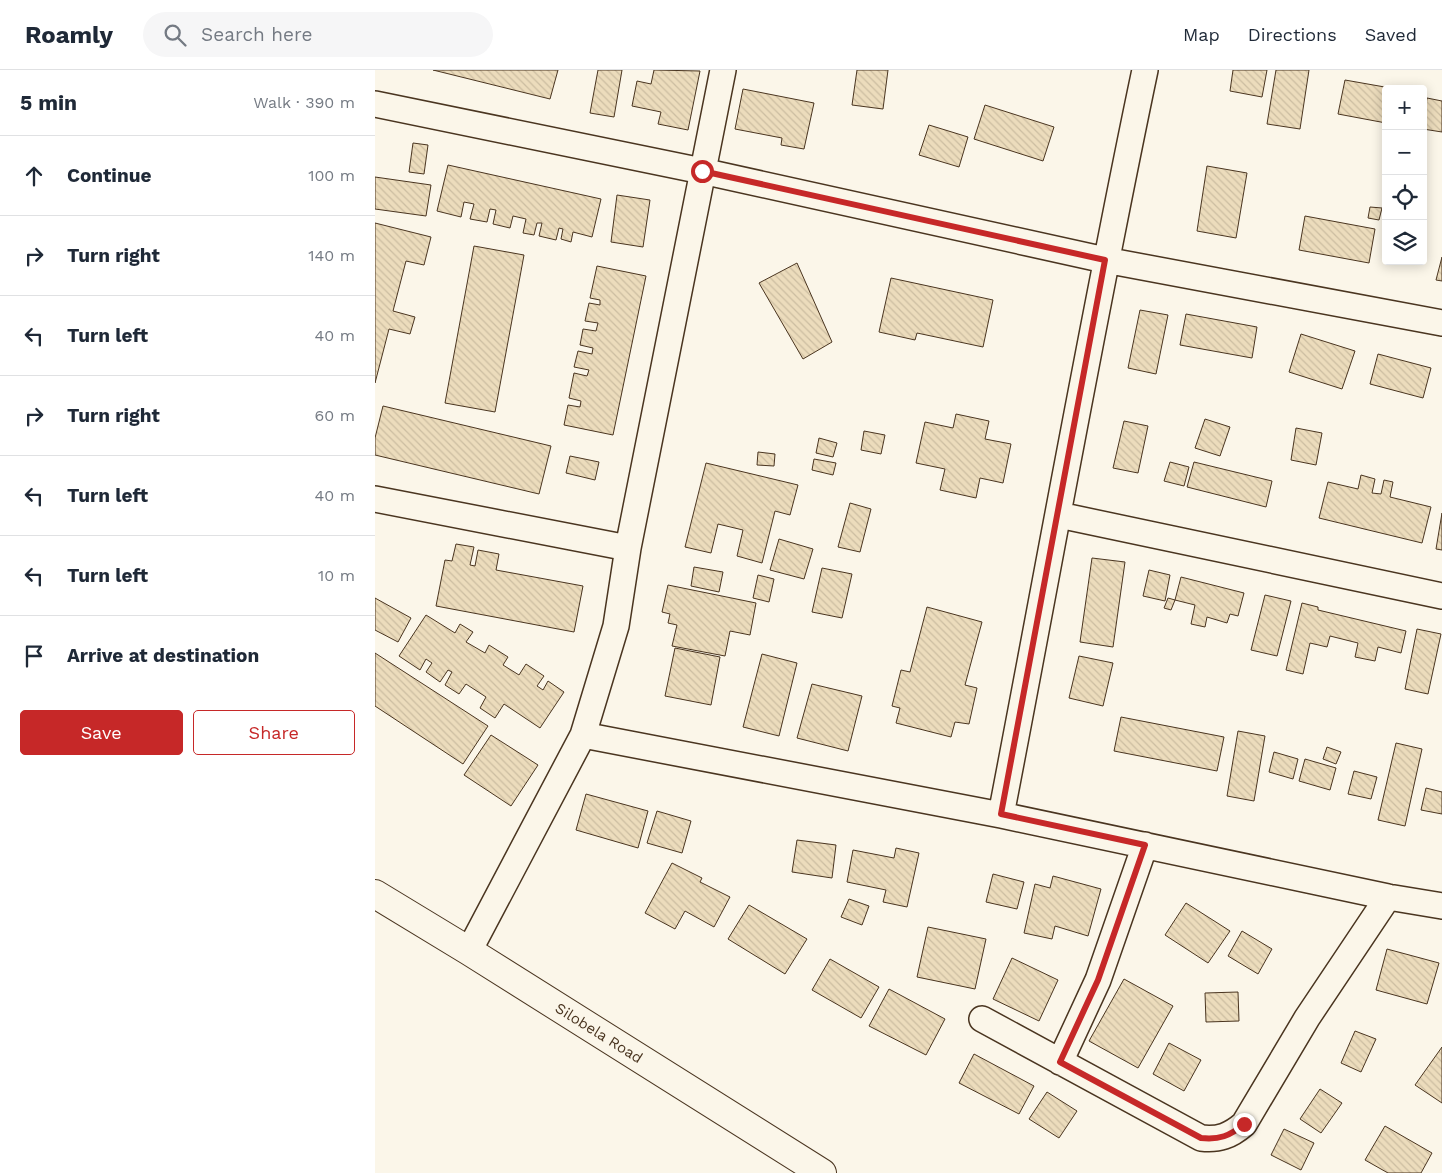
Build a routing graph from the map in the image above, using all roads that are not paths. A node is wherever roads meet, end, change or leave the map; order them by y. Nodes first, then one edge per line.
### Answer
1 (723, 70) edge
2 (1145, 70) edge
3 (375, 104) edge
4 (702, 171) junction
5 (1105, 260) junction
6 (1442, 323) edge
7 (375, 499) edge
8 (1059, 514) junction
9 (627, 548) junction
10 (1442, 596) edge
11 (583, 735) junction
12 (1001, 814) junction
13 (1145, 845) junction
14 (375, 894) edge
15 (1388, 897) junction
16 (1442, 906) edge
17 (469, 951) junction
18 (982, 1019) dead end
19 (1060, 1062) junction
20 (822, 1173) edge

1 - 4 street
2 - 5 street
3 - 4 street
4 - 5 street
4 - 9 street
5 - 6 street
5 - 8 street
7 - 9 street
8 - 10 street
8 - 12 street
9 - 11 street
11 - 12 street
11 - 17 street
12 - 13 street
13 - 15 street
13 - 19 street
14 - 17 street, Silobela Road
15 - 16 street
15 - 19 street
17 - 20 street, Silobela Road
18 - 19 street

